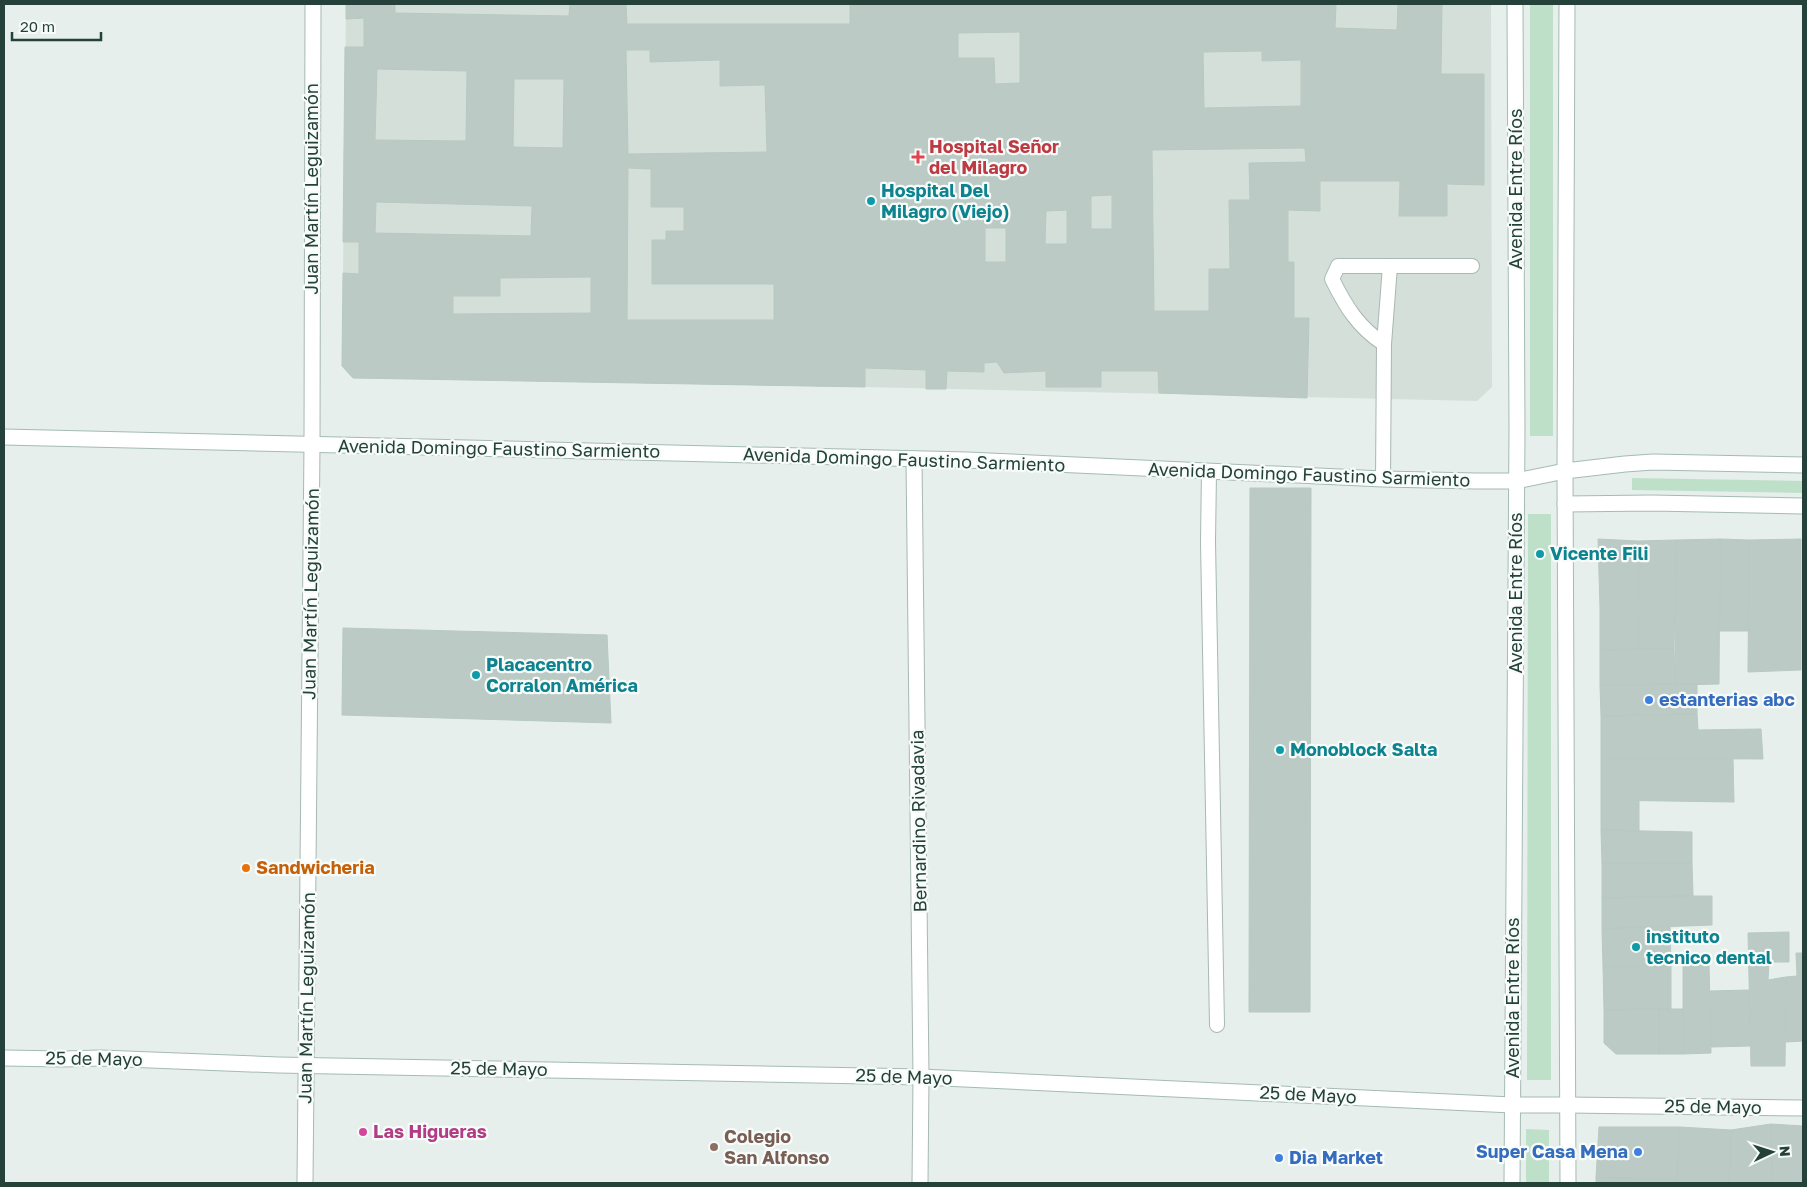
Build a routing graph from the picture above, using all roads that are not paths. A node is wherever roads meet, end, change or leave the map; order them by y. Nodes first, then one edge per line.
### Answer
1 (312, 4) edge
2 (1515, 4) edge
3 (1568, 4) edge
4 (1390, 266) junction
5 (1472, 266) dead end
6 (1384, 344) junction
7 (4, 437) edge
8 (312, 445) junction
9 (914, 459) junction
10 (1803, 465) edge
11 (1209, 471) junction
12 (1565, 471) junction
13 (1383, 479) junction
14 (1516, 481) junction
15 (1565, 504) junction
16 (1803, 506) edge
17 (1217, 1025) dead end
18 (4, 1058) edge
19 (306, 1065) junction
20 (921, 1077) junction
21 (1512, 1105) junction
22 (1568, 1106) junction
23 (1803, 1108) edge
24 (305, 1183) edge
25 (920, 1183) edge
26 (1512, 1183) edge
27 (1568, 1183) edge

1 - 8 main road, Juan Martín Leguizamón
2 - 14 main road, Avenida Entre Ríos
3 - 12 main road
4 - 5 lane
4 - 6 lane
4 - 6 lane
6 - 13 lane
7 - 8 main road, Avenida Domingo Faustino Sarmiento
8 - 9 main road, Avenida Domingo Faustino Sarmiento
8 - 19 main road, Juan Martín Leguizamón
9 - 11 main road, Avenida Domingo Faustino Sarmiento
9 - 20 main road, Bernardino Rivadavia
10 - 12 main road, Avenida Domingo Faustino Sarmiento
11 - 13 main road, Avenida Domingo Faustino Sarmiento
11 - 17 lane
12 - 14 main road, Avenida Domingo Faustino Sarmiento
12 - 15 main road
13 - 14 main road, Avenida Domingo Faustino Sarmiento
14 - 21 main road, Avenida Entre Ríos
15 - 16 main road
15 - 22 main road
18 - 19 main road, 25 de Mayo
19 - 20 main road, 25 de Mayo
19 - 24 main road, Juan Martín Leguizamón
20 - 21 main road, 25 de Mayo
20 - 25 main road, Bernardino Rivadavia
21 - 22 main road, 25 de Mayo
21 - 26 main road, Avenida Entre Ríos
22 - 23 main road, 25 de Mayo
22 - 27 main road

